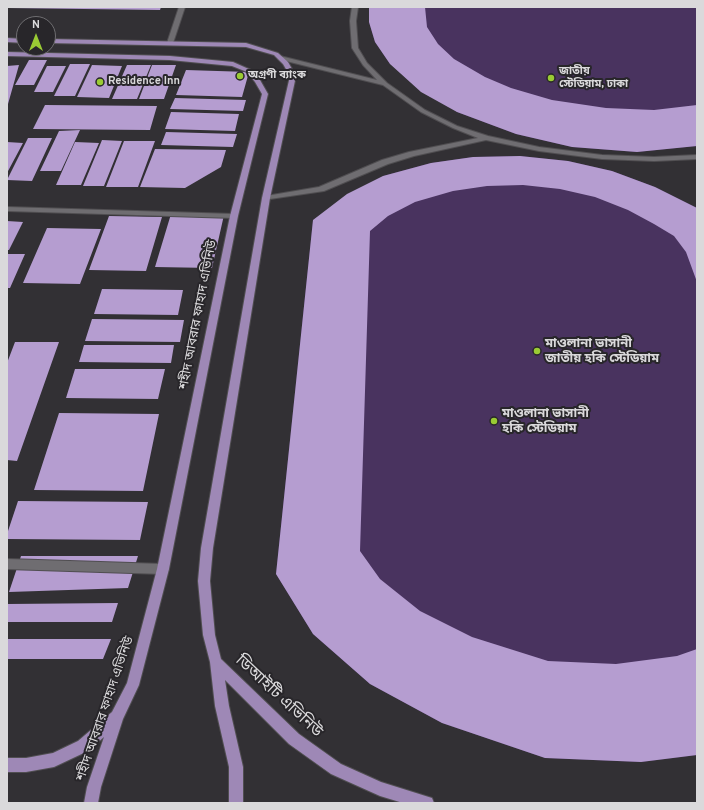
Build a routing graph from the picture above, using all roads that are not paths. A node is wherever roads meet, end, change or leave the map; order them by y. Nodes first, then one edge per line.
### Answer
1 (182, 7) edge
2 (355, 7) edge
3 (56, 41) edge
4 (170, 43) junction
5 (7, 54) edge
6 (280, 58) junction
7 (385, 84) junction
8 (486, 138) junction
9 (697, 157) edge
10 (266, 198) junction
11 (7, 209) edge
12 (234, 216) junction
13 (7, 564) edge
14 (163, 569) junction
15 (216, 662) junction
16 (117, 717) junction
17 (7, 765) edge
18 (91, 803) edge
19 (236, 803) edge
20 (427, 803) edge

1 - 4 street
2 - 7 street
3 - 4 main road
4 - 6 main road
5 - 12 main road, শহীদ আবরার ফাহাদ এভিনিউ
6 - 7 street
6 - 10 main road
7 - 8 street
8 - 9 street
8 - 10 street
10 - 15 main road
11 - 12 street
12 - 14 main road, শহীদ আবরার ফাহাদ এভিনিউ
13 - 14 street
14 - 16 main road, শহীদ আবরার ফাহাদ এভিনিউ
15 - 19 main road
15 - 20 main road, ডিআইটি এভিনিউ
16 - 17 main road
16 - 18 main road, শহীদ আবরার ফাহাদ এভিনিউ

